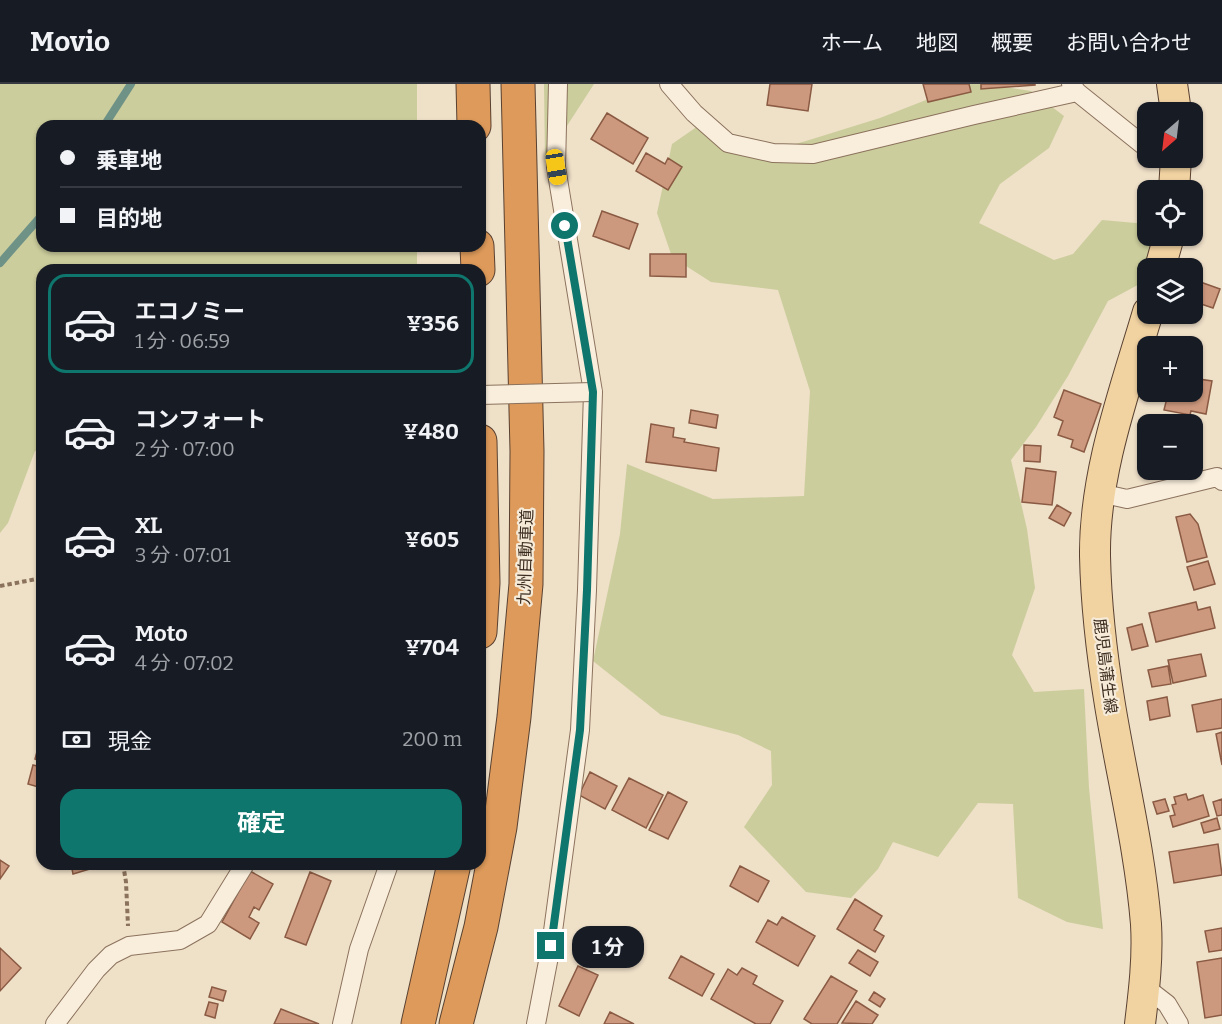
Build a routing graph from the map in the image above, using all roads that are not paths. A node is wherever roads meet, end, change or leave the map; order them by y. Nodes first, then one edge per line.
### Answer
1 (473, 84) edge
2 (518, 84) edge
3 (558, 84) edge
4 (669, 84) edge
5 (1172, 84) edge
6 (1074, 88) edge
7 (1175, 102) edge
8 (474, 120) edge
9 (1137, 140) edge
10 (1144, 324) edge
11 (593, 392) junction
12 (486, 395) edge
13 (1220, 477) edge
14 (1100, 493) junction
15 (241, 870) edge
16 (387, 870) edge
17 (453, 870) edge
18 (1145, 987) junction
19 (55, 1024) edge
20 (342, 1024) edge
21 (418, 1024) edge
22 (456, 1024) edge
23 (536, 1024) edge
24 (1140, 1024) edge
25 (1179, 1024) edge

1 - 8 highway
2 - 22 highway, 九州自動車道
3 - 11 street
4 - 6 street
5 - 7 main road
6 - 9 street
10 - 14 main road, 鹿児島蒲生線
11 - 12 street, bridge
11 - 23 street
13 - 14 street
14 - 18 main road, 鹿児島蒲生線
15 - 19 street
16 - 20 street
17 - 21 highway
18 - 24 main road, 鹿児島蒲生線
18 - 25 street

